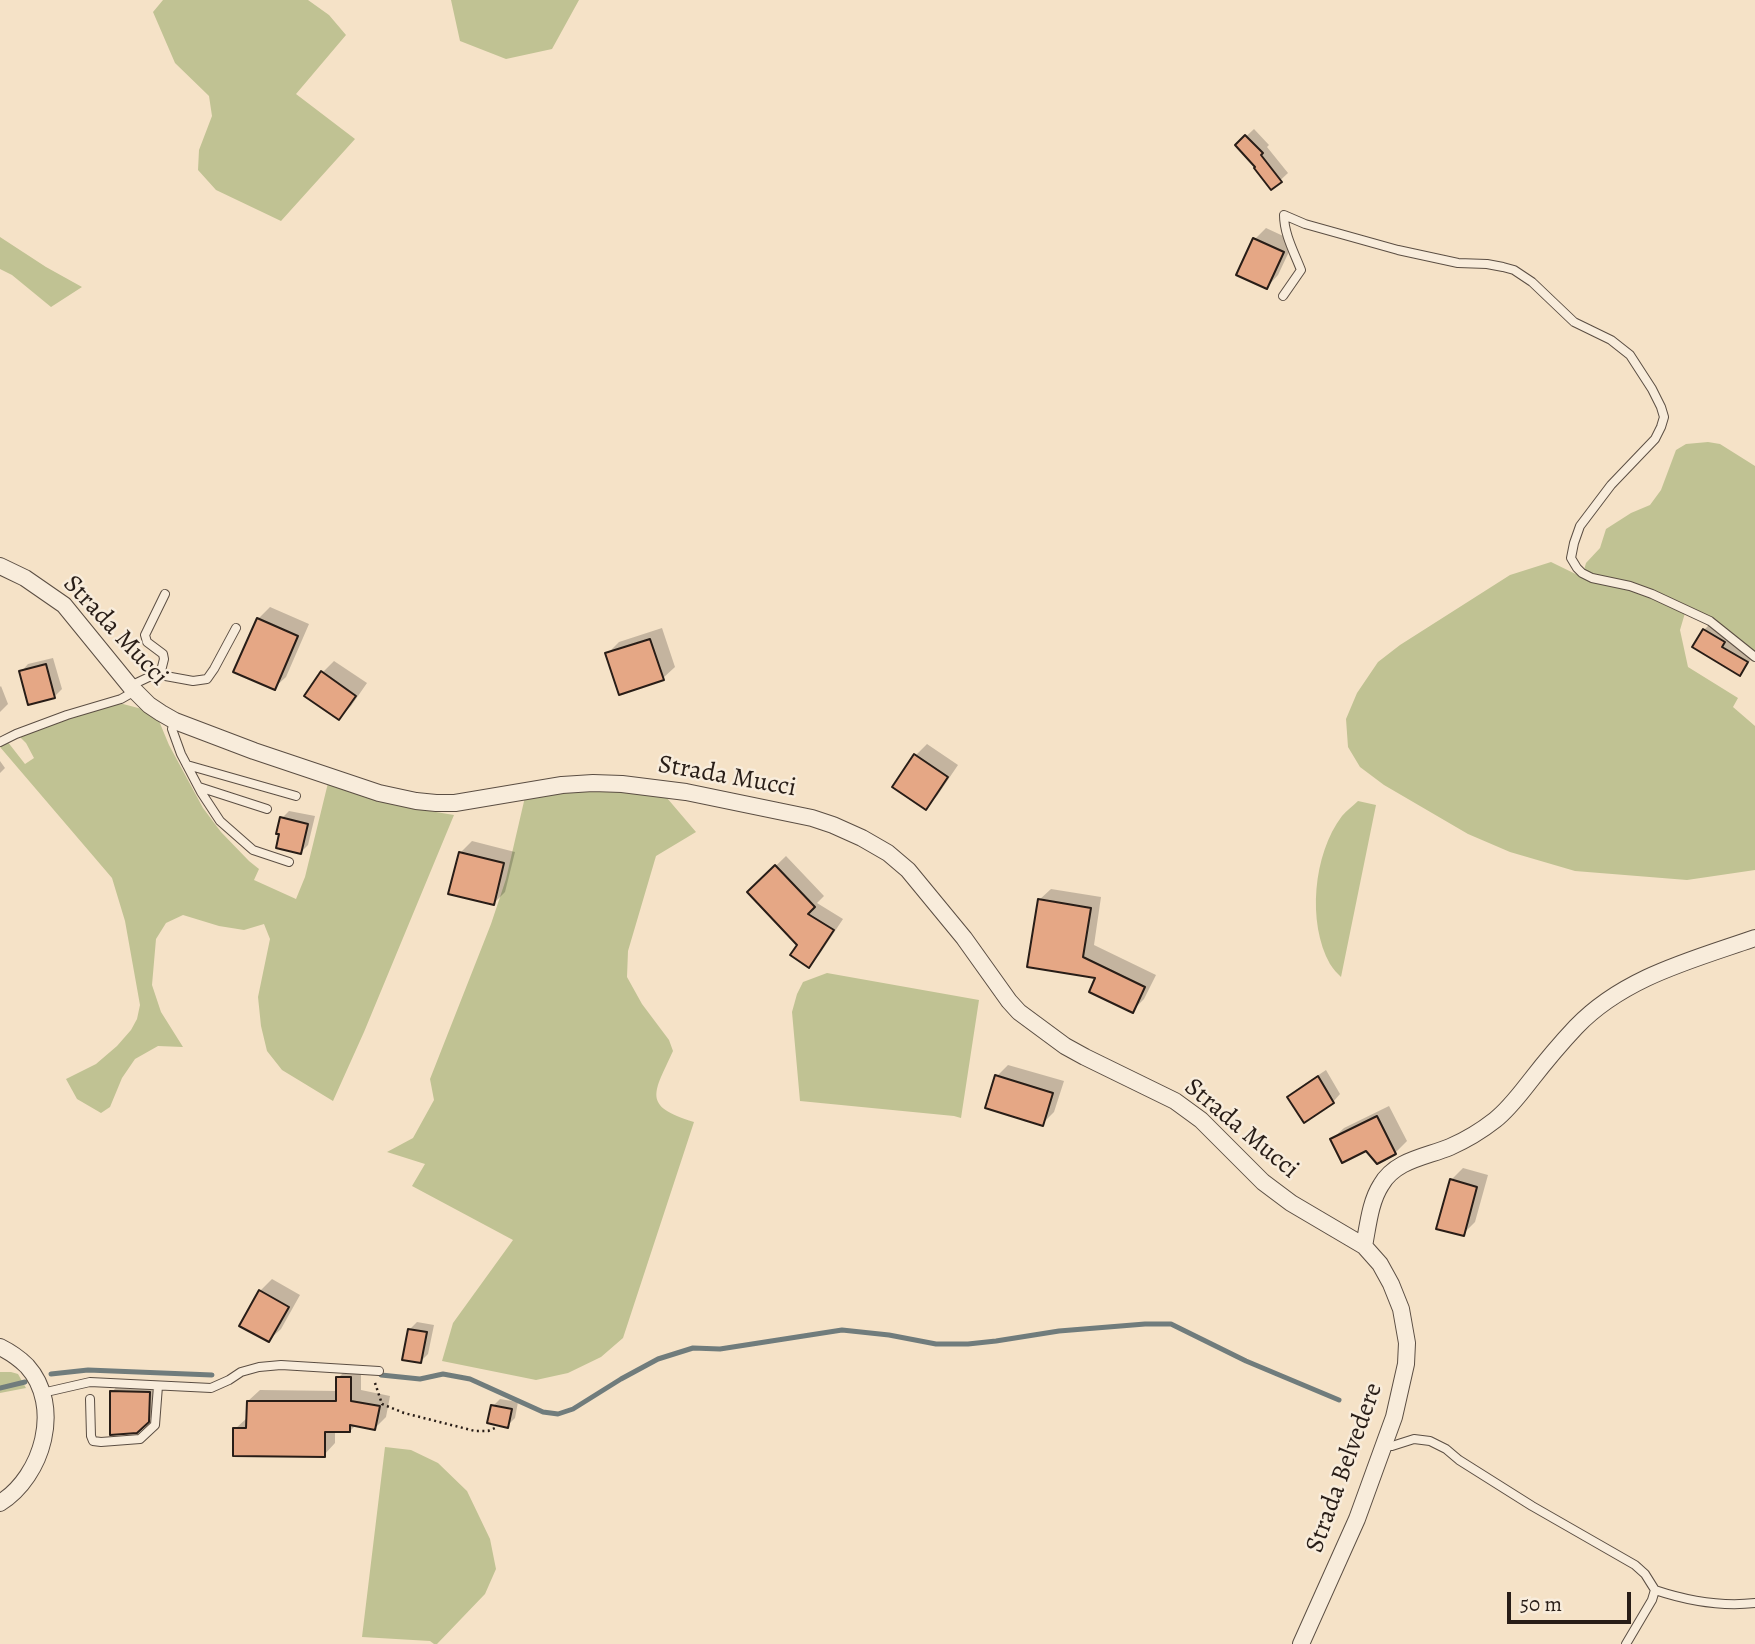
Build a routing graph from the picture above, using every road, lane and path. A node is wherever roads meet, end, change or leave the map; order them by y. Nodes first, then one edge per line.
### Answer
1 (1283, 296) dead end
2 (0, 566) edge
3 (164, 594) dead end
4 (236, 628) dead end
5 (1755, 657) edge
6 (160, 675) junction
7 (133, 688) junction
8 (175, 721) junction
9 (0, 742) edge
10 (187, 765) junction
11 (199, 787) junction
12 (296, 796) dead end
13 (267, 809) dead end
14 (289, 862) dead end
15 (1755, 938) edge
16 (1364, 1246) junction
17 (1380, 1264) joint
18 (0, 1347) edge
19 (377, 1371) joint
20 (158, 1386) junction
21 (42, 1392) junction
22 (90, 1399) dead end
23 (495, 1428) dead end
24 (1384, 1446) junction
25 (0, 1503) edge
26 (1655, 1590) junction
27 (1755, 1603) edge
28 (1301, 1644) edge
29 (1626, 1644) edge

1 - 5 lane
2 - 7 street, Strada Mucci
3 - 6 lane
4 - 6 lane
6 - 7 lane
7 - 8 street, Strada Mucci
7 - 9 lane
8 - 10 lane
8 - 16 street, Strada Mucci
10 - 11 lane
10 - 12 lane
11 - 13 lane
11 - 14 lane
15 - 16 street
16 - 17 street, Strada Mucci
17 - 24 street, Strada Belvedere
18 - 21 street
19 - 20 lane
19 - 23 path
20 - 21 lane
20 - 22 lane
21 - 25 street
24 - 26 lane
24 - 28 street, Strada Belvedere
26 - 27 lane
26 - 29 lane

